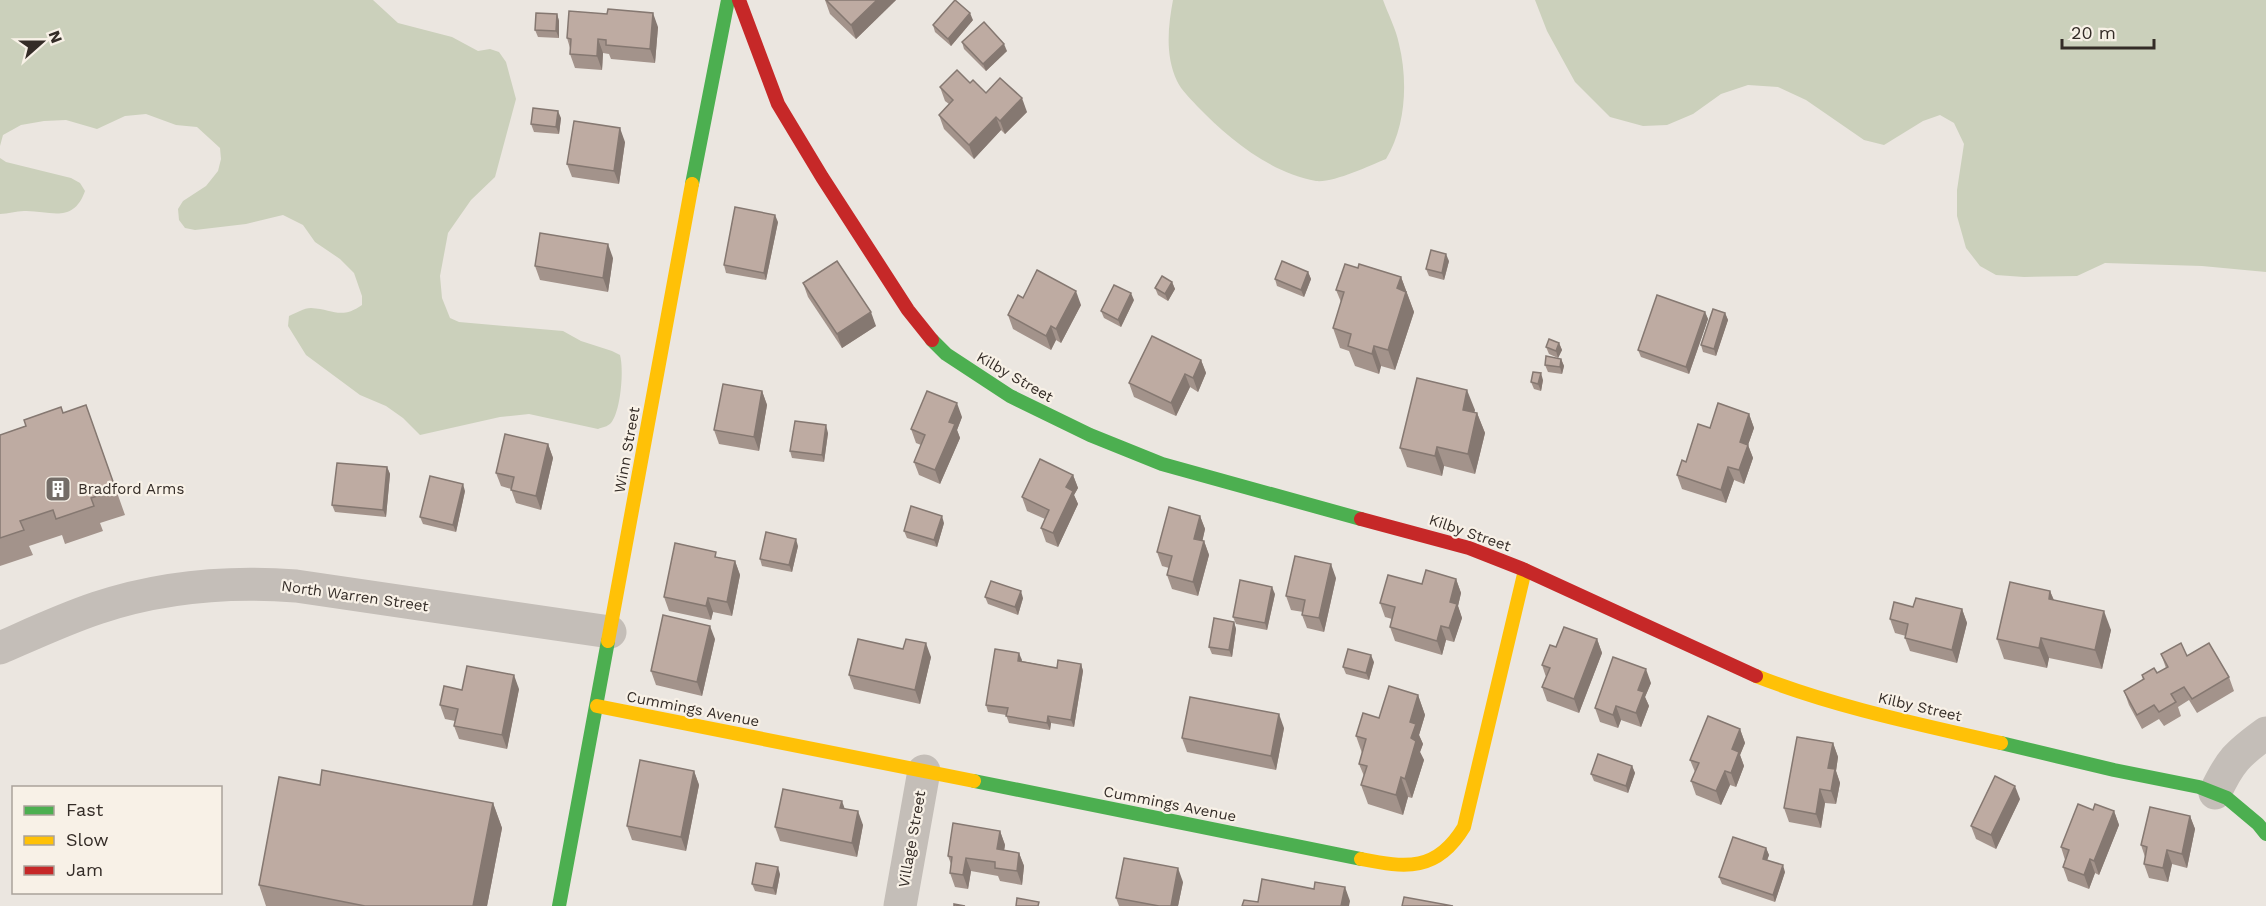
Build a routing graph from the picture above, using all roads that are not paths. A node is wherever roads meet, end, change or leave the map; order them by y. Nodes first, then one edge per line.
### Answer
1 (728, 0) edge
2 (739, 0) edge
3 (1525, 570) junction
4 (610, 632) junction
5 (0, 648) edge
6 (597, 706) junction
7 (2266, 733) edge
8 (924, 771) junction
9 (2215, 793) junction
10 (2266, 834) edge
11 (559, 906) edge
12 (900, 906) edge

1 - 4 street, Winn Street
2 - 3 street, Kilby Street
3 - 8 street, Cummings Avenue
3 - 9 street, Kilby Street
4 - 5 street, North Warren Street
4 - 6 street, Winn Street
6 - 8 street, Cummings Avenue
6 - 11 street, Winn Street
7 - 9 street
8 - 12 street, Village Street
9 - 10 street, Kilby Street

